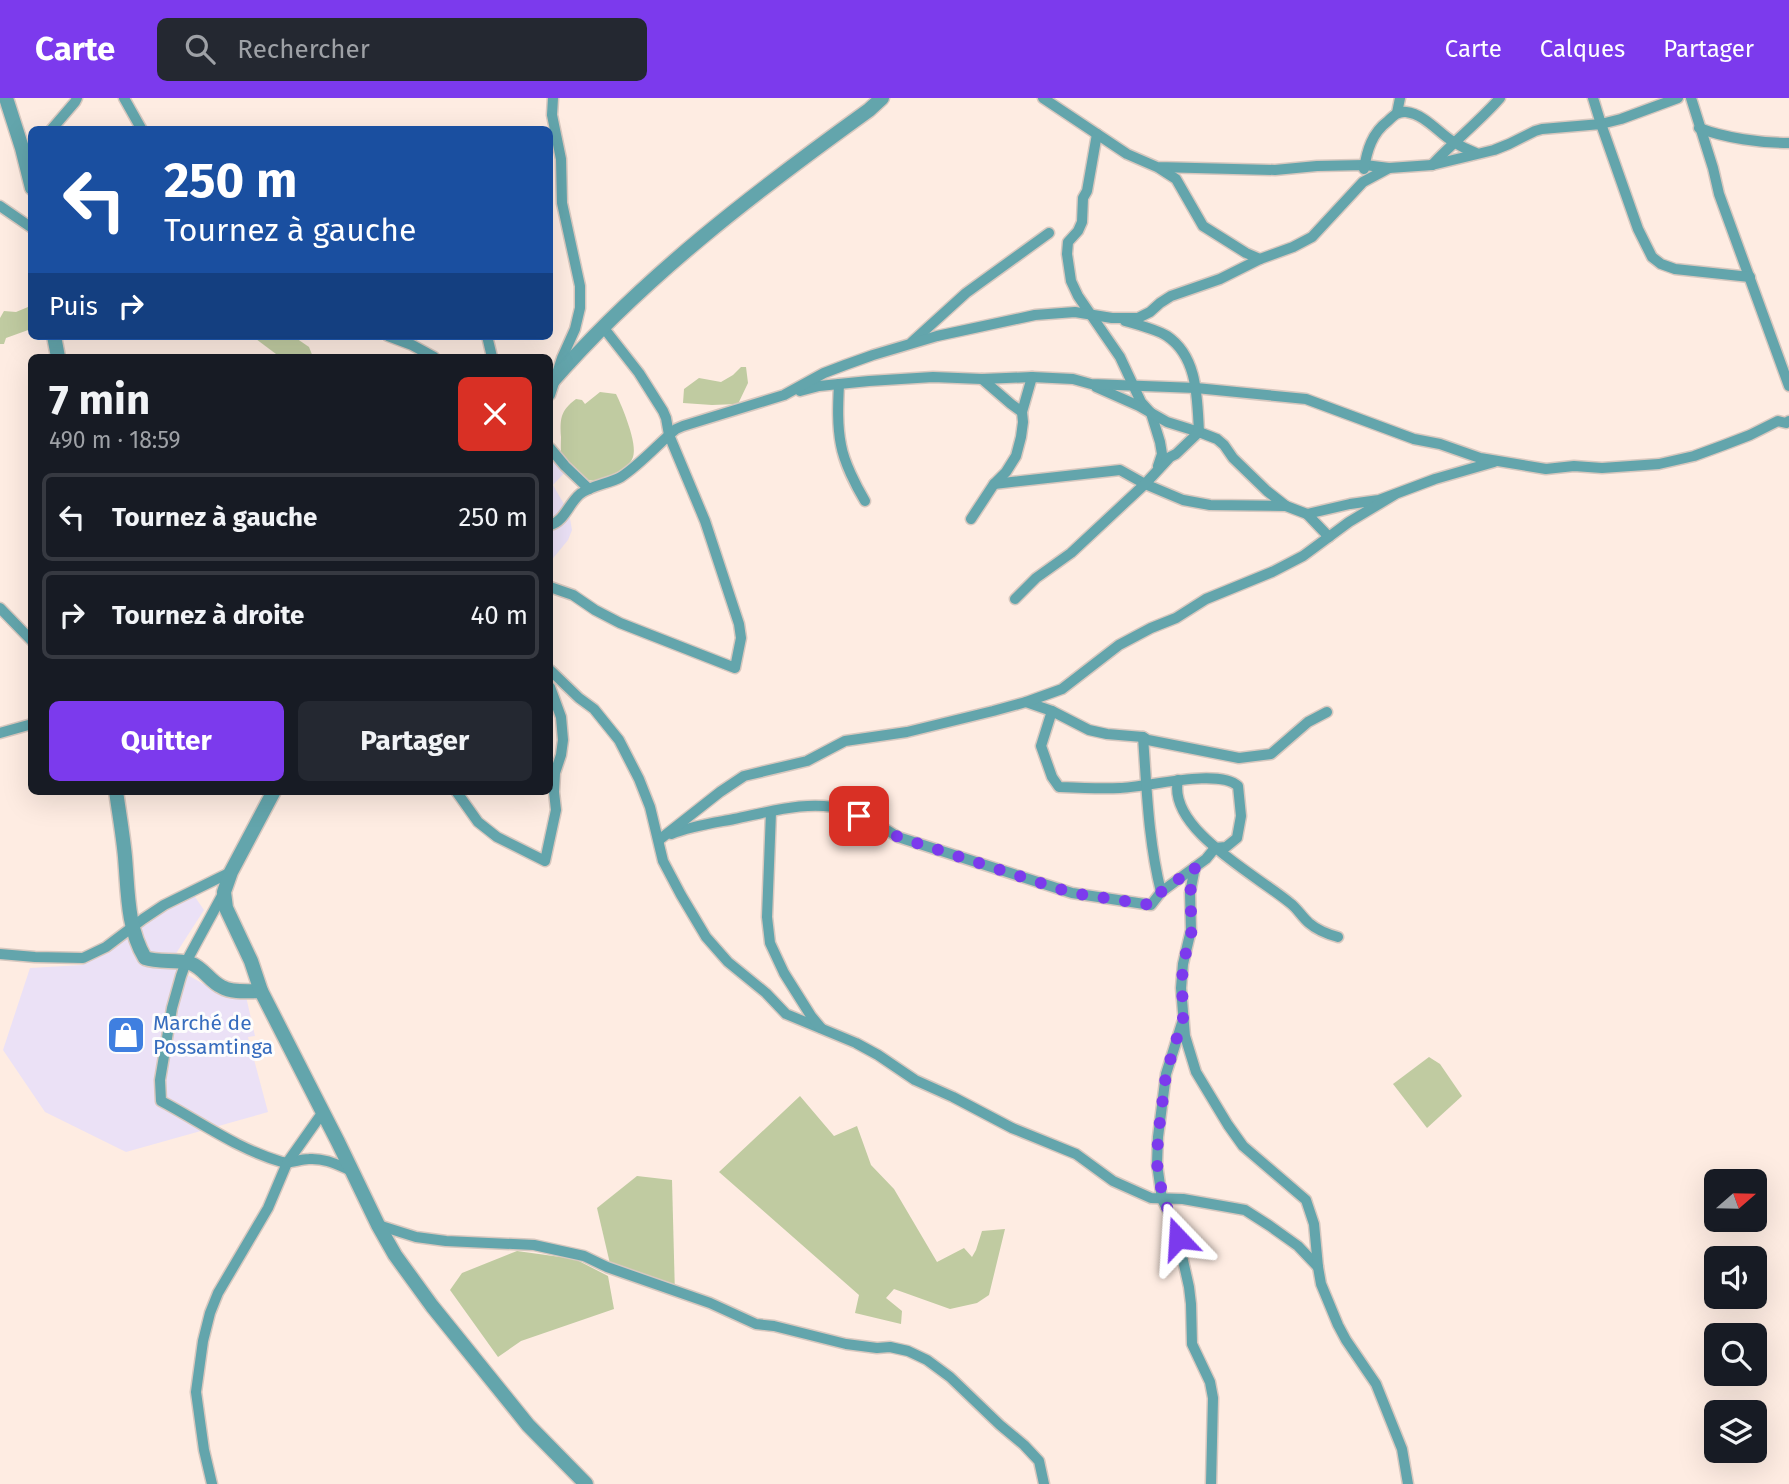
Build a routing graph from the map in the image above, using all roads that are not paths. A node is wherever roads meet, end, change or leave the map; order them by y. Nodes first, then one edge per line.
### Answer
1 (6, 98) edge
2 (77, 98) edge
3 (124, 98) edge
4 (553, 98) edge
5 (882, 98) edge
6 (1043, 98) edge
7 (1400, 98) edge
8 (1500, 98) edge
9 (1594, 98) edge
10 (1678, 98) edge
11 (1691, 98) edge
12 (1397, 113) junction
13 (1601, 124) junction
14 (54, 126) edge
15 (140, 126) edge
16 (1699, 128) junction
17 (1097, 134) junction
18 (1453, 142) junction
19 (1789, 143) edge
20 (1476, 153) junction
21 (28, 157) edge
22 (561, 162) junction
23 (1364, 165) junction
24 (1432, 165) junction
25 (553, 166) edge
26 (1157, 167) junction
27 (1389, 168) junction
28 (1363, 182) junction
29 (0, 206) edge
30 (28, 225) edge
31 (1049, 233) dead end
32 (1260, 259) junction
33 (1749, 277) junction
34 (1092, 315) junction
35 (1112, 318) junction
36 (603, 327) junction
37 (399, 340) edge
38 (910, 344) junction
39 (428, 354) edge
40 (562, 358) junction
41 (553, 359) edge
42 (1031, 377) junction
43 (554, 379) edge
44 (982, 379) junction
45 (839, 384) junction
46 (1091, 384) junction
47 (1789, 386) edge
48 (1134, 387) junction
49 (1196, 388) junction
50 (784, 395) junction
51 (1022, 412) junction
52 (1151, 413) junction
53 (1789, 421) edge
54 (1199, 432) junction
55 (669, 435) junction
56 (553, 451) edge
57 (1497, 461) junction
58 (1158, 469) junction
59 (995, 484) junction
60 (1145, 484) junction
61 (589, 489) junction
62 (1394, 495) junction
63 (865, 500) dead end
64 (1286, 506) junction
65 (1307, 514) junction
66 (971, 519) dead end
67 (553, 524) edge
68 (1329, 537) junction
69 (553, 588) edge
70 (1015, 599) dead end
71 (0, 608) edge
72 (28, 637) edge
73 (553, 673) edge
74 (553, 695) edge
75 (1026, 702) junction
76 (1052, 711) junction
77 (1327, 712) dead end
78 (28, 725) edge
79 (0, 733) edge
80 (1143, 737) junction
81 (1178, 780) junction
82 (1147, 785) junction
83 (117, 795) edge
84 (272, 795) edge
85 (459, 795) edge
86 (771, 812) junction
87 (659, 839) junction
88 (1215, 848) junction
89 (1195, 867) junction
90 (231, 872) junction
91 (224, 891) junction
92 (1161, 892) junction
93 (133, 926) junction
94 (1338, 937) dead end
95 (0, 954) edge
96 (186, 962) junction
97 (261, 992) junction
98 (1183, 1018) junction
99 (824, 1031) junction
100 (323, 1112) junction
101 (287, 1163) junction
102 (350, 1170) junction
103 (1163, 1199) junction
104 (377, 1225) junction
105 (1318, 1267) junction
106 (212, 1484) edge
107 (586, 1484) edge
108 (1044, 1484) edge
109 (1212, 1484) edge
110 (1408, 1484) edge

1 - 21 street
2 - 14 street
3 - 15 street
4 - 22 street
5 - 36 street
6 - 17 street
7 - 12 street
8 - 18 street
9 - 13 street
10 - 13 street
11 - 16 street
12 - 18 street
12 - 23 street
13 - 20 street
13 - 33 street
16 - 19 street
16 - 33 street
17 - 26 street
17 - 34 street
18 - 20 street
18 - 24 street
20 - 24 street
22 - 25 street
22 - 40 street
23 - 26 street
23 - 27 street
23 - 28 street
24 - 27 street
26 - 32 street
27 - 28 street
28 - 32 street
29 - 30 street
31 - 38 street
32 - 35 street
33 - 47 street
34 - 35 street
34 - 38 street
34 - 48 street
35 - 49 street
36 - 43 street
36 - 55 street
37 - 39 street
38 - 50 street
40 - 41 street
40 - 43 street
42 - 44 street
42 - 46 street
42 - 51 street
44 - 45 street
44 - 51 street
45 - 50 street
45 - 63 street
46 - 48 street
46 - 52 street
48 - 49 street
48 - 52 street
49 - 54 street
49 - 57 street
50 - 55 street
51 - 59 street
52 - 54 street
52 - 58 street
53 - 57 street
54 - 58 street
54 - 64 street
55 - 61 street
55 - 69 street
56 - 61 street
57 - 62 street
58 - 60 street
59 - 60 street
59 - 66 street
60 - 64 street
60 - 70 street
61 - 67 street
62 - 65 street
62 - 68 street
64 - 65 street
65 - 68 street
68 - 75 street
71 - 72 street
73 - 87 street
74 - 85 street
75 - 76 street
75 - 87 street
76 - 80 street
76 - 82 street
77 - 80 street
78 - 79 street
80 - 82 street
81 - 82 street
81 - 88 street
81 - 88 street
82 - 92 street
83 - 93 street
84 - 90 street
86 - 87 street
86 - 92 street
86 - 99 street
87 - 99 street
88 - 89 street
88 - 94 street
89 - 92 street
89 - 98 street
90 - 91 street
90 - 93 street
91 - 96 street
91 - 97 street
93 - 95 street
93 - 96 street
96 - 97 street
96 - 101 street
97 - 100 street
98 - 103 street
98 - 105 street
99 - 103 street
100 - 101 street
100 - 102 street
101 - 102 street
101 - 106 street
102 - 104 street
103 - 105 street
103 - 109 street
104 - 107 street
104 - 108 street
105 - 110 street

